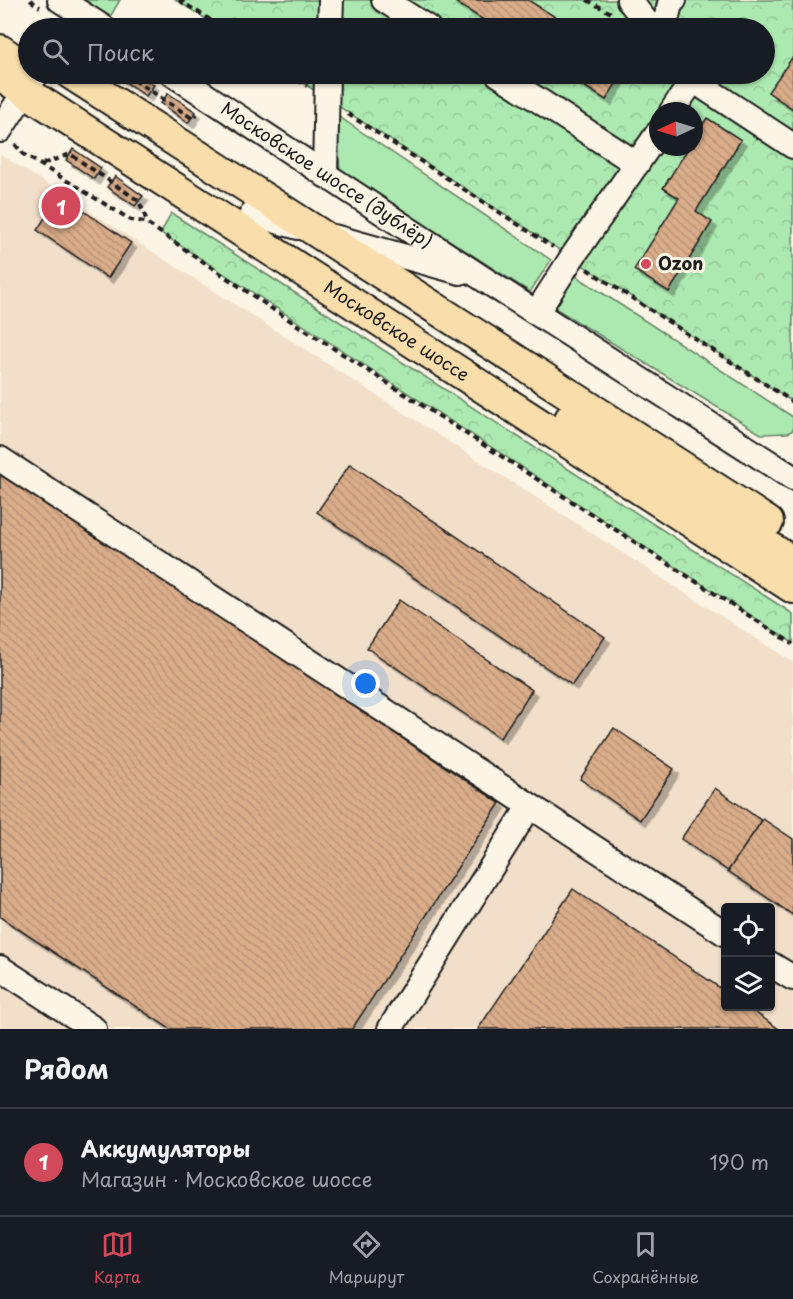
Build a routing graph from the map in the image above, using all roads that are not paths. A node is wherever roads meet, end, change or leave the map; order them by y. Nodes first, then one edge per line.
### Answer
1 (60, 0) edge
2 (331, 0) edge
3 (384, 0) edge
4 (629, 0) edge
5 (674, 0) edge
6 (88, 18) edge
7 (330, 18) edge
8 (412, 18) edge
9 (643, 18) edge
10 (666, 18) edge
11 (0, 28) edge
12 (18, 40) edge
13 (0, 50) edge
14 (18, 66) edge
15 (0, 75) edge
16 (18, 76) edge
17 (27, 84) edge
18 (41, 84) edge
19 (42, 84) edge
20 (87, 84) edge
21 (188, 84) edge
22 (327, 84) edge
23 (513, 84) edge
24 (686, 84) edge
25 (700, 84) edge
26 (677, 102) edge
27 (3, 125) edge
28 (649, 146) edge
29 (793, 146) edge
30 (637, 164) junction
31 (324, 175) junction
32 (252, 214) junction
33 (319, 233) junction
34 (482, 278) junction
35 (537, 312) junction
36 (0, 459) edge
37 (788, 466) edge
38 (793, 538) edge
39 (793, 562) edge
40 (793, 588) edge
41 (529, 807) junction
42 (721, 931) edge
43 (775, 967) edge
44 (0, 968) edge
45 (793, 978) edge
46 (94, 1029) edge
47 (390, 1029) edge

1 - 6 street
2 - 7 street
3 - 8 street
4 - 9 street
5 - 10 street
11 - 12 main road
13 - 14 main road, Московское шоссе
15 - 16 main road, Московское шоссе
17 - 27 street
18 - 40 main road, Московское шоссе
19 - 32 main road, Московское шоссе
20 - 33 main road
21 - 31 street, Московское шоссе (дублёр)
22 - 31 street
23 - 30 street
24 - 26 street
25 - 29 street
28 - 30 street
30 - 35 street
31 - 34 street, Московское шоссе (дублёр)
32 - 33 street, Московское шоссе (дублёр)
32 - 39 main road, Московское шоссе
33 - 34 street, Московское шоссе (дублёр)
33 - 38 main road
34 - 35 street, Московское шоссе (дублёр)
35 - 37 street, Московское шоссе (дублёр)
36 - 41 street
41 - 42 street
41 - 47 street
43 - 45 street
44 - 46 street

